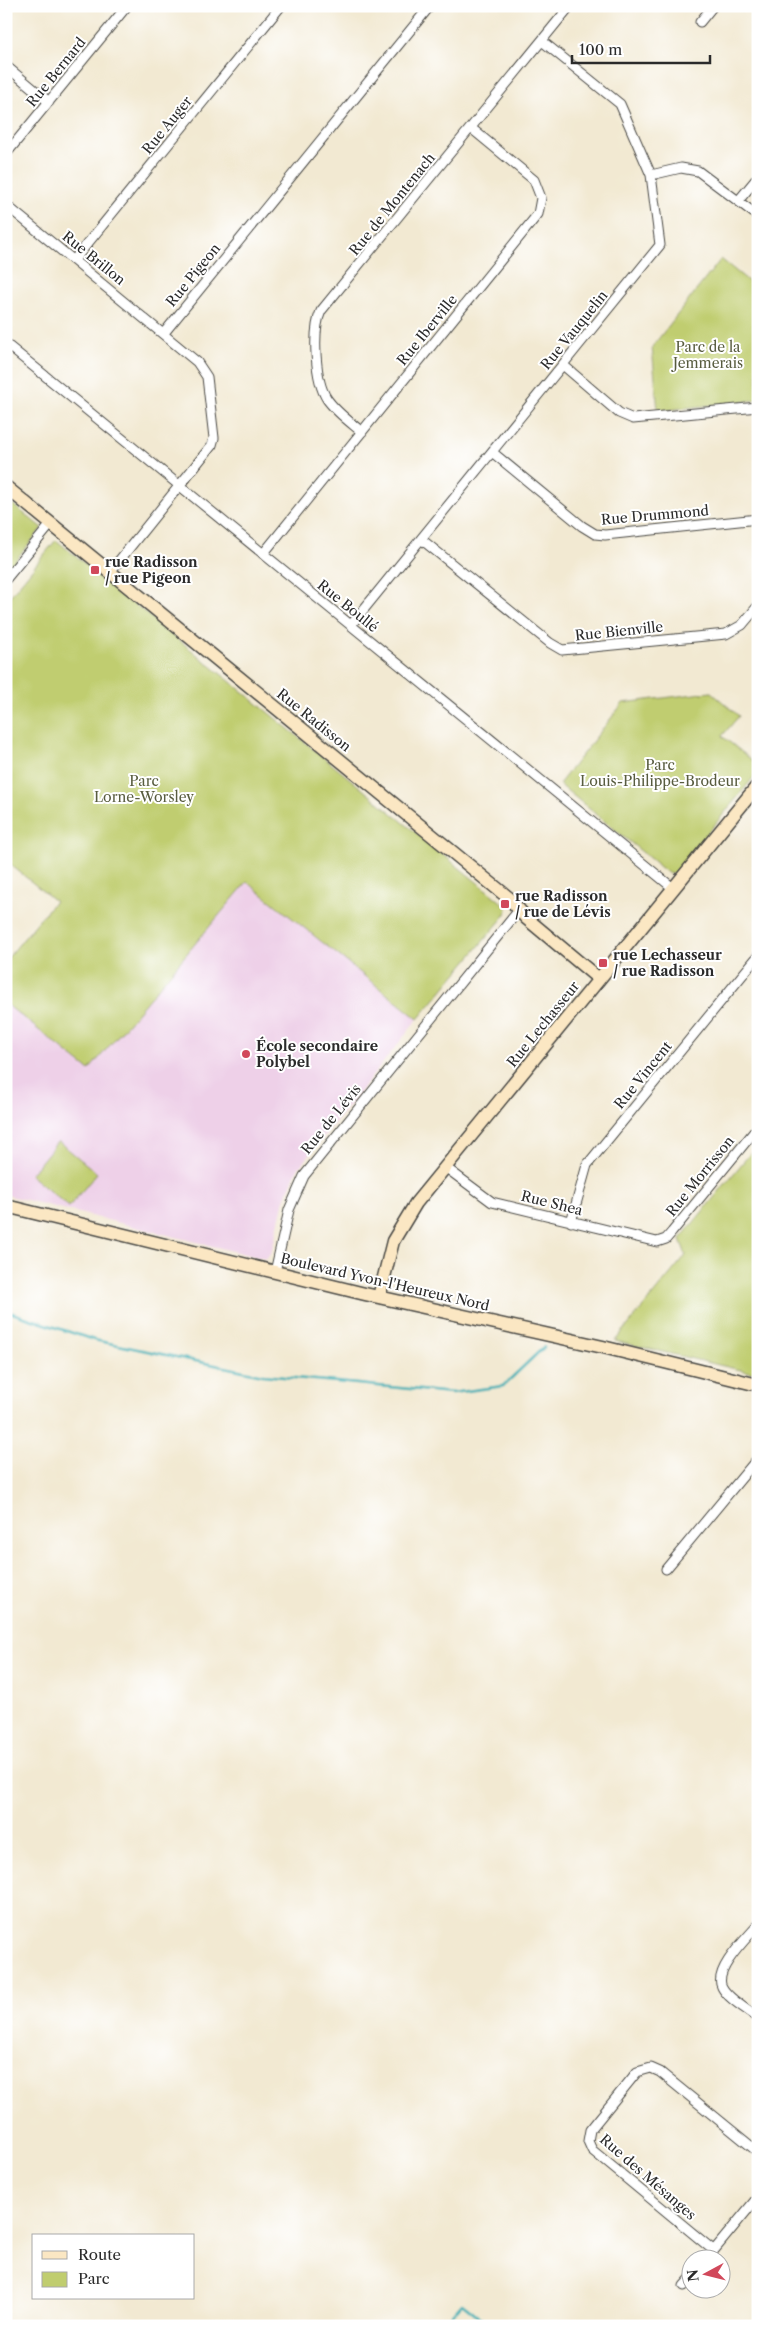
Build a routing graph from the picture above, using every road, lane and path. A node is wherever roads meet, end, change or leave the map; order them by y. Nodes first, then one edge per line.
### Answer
1 (127, 6) edge
2 (281, 6) edge
3 (430, 6) edge
4 (570, 6) edge
5 (713, 6) edge
6 (700, 22) dead end
7 (542, 41) junction
8 (6, 66) edge
9 (49, 102) junction
10 (471, 128) junction
11 (6, 154) edge
12 (651, 175) junction
13 (758, 177) edge
14 (739, 200) junction
15 (6, 205) edge
16 (758, 216) edge
17 (74, 260) junction
18 (164, 333) junction
19 (6, 344) edge
20 (563, 366) junction
21 (758, 406) edge
22 (362, 432) junction
23 (492, 452) junction
24 (180, 486) junction
25 (6, 487) edge
26 (758, 519) edge
27 (51, 524) junction
28 (422, 539) junction
29 (263, 554) junction
30 (110, 572) junction
31 (6, 579) edge
32 (758, 606) edge
33 (351, 625) junction
34 (758, 785) edge
35 (673, 888) junction
36 (519, 910) junction
37 (758, 956) edge
38 (599, 979) junction
39 (758, 1127) edge
40 (445, 1166) junction
41 (6, 1206) edge
42 (571, 1222) junction
43 (663, 1240) joint
44 (275, 1272) junction
45 (379, 1297) junction
46 (758, 1385) edge
47 (758, 1458) edge
48 (666, 1569) dead end
49 (758, 1925) edge
50 (758, 2018) edge
51 (758, 2152) edge
52 (758, 2197) edge
53 (714, 2250) joint

1 - 9 street, Rue Bernard
2 - 17 street, Rue Auger
3 - 18 street, Rue Pigeon
4 - 7 street, Rue de Montenach
5 - 6 street
7 - 10 street, Rue de Montenach
7 - 12 street, Rue Vauquelin
8 - 9 street
9 - 11 street, Rue Bernard
10 - 22 street, Rue de Montenach
10 - 22 street, Rue Iberville
12 - 14 street
12 - 20 street, Rue Vauquelin
13 - 14 street
14 - 16 street
15 - 17 street, Rue Brillon
17 - 18 street, Rue Brillon
18 - 24 street
19 - 24 street, Rue Boullé
20 - 21 street
20 - 23 street, Rue Vauquelin
22 - 29 street, Rue Iberville
23 - 26 street, Rue Drummond
23 - 28 street, Rue Vauquelin
24 - 29 street, Rue Boullé
24 - 30 street
25 - 27 street, Rue Radisson
27 - 30 street, Rue Radisson
27 - 31 street
28 - 32 street, Rue Bienville
28 - 33 street, Rue Vauquelin
29 - 33 street, Rue Boullé
30 - 36 street, Rue Radisson
33 - 35 street, Rue Boullé
34 - 35 street, Rue Lechasseur
35 - 38 street, Rue Lechasseur
36 - 38 street, Rue Radisson
36 - 44 street, Rue de Lévis
37 - 42 street, Rue Vincent
38 - 40 street, Rue Lechasseur
39 - 43 street, Rue Morrisson
40 - 42 street, Rue Shea
40 - 45 street, Rue Lechasseur
41 - 44 street, Boulevard Yvon-l'Heureux Nord
42 - 43 street, Rue Shea
44 - 45 street, Boulevard Yvon-l'Heureux Nord
45 - 46 street, Boulevard Yvon-l'Heureux Nord
47 - 48 street
49 - 50 street
51 - 53 street, Rue des Mésanges
52 - 53 street

